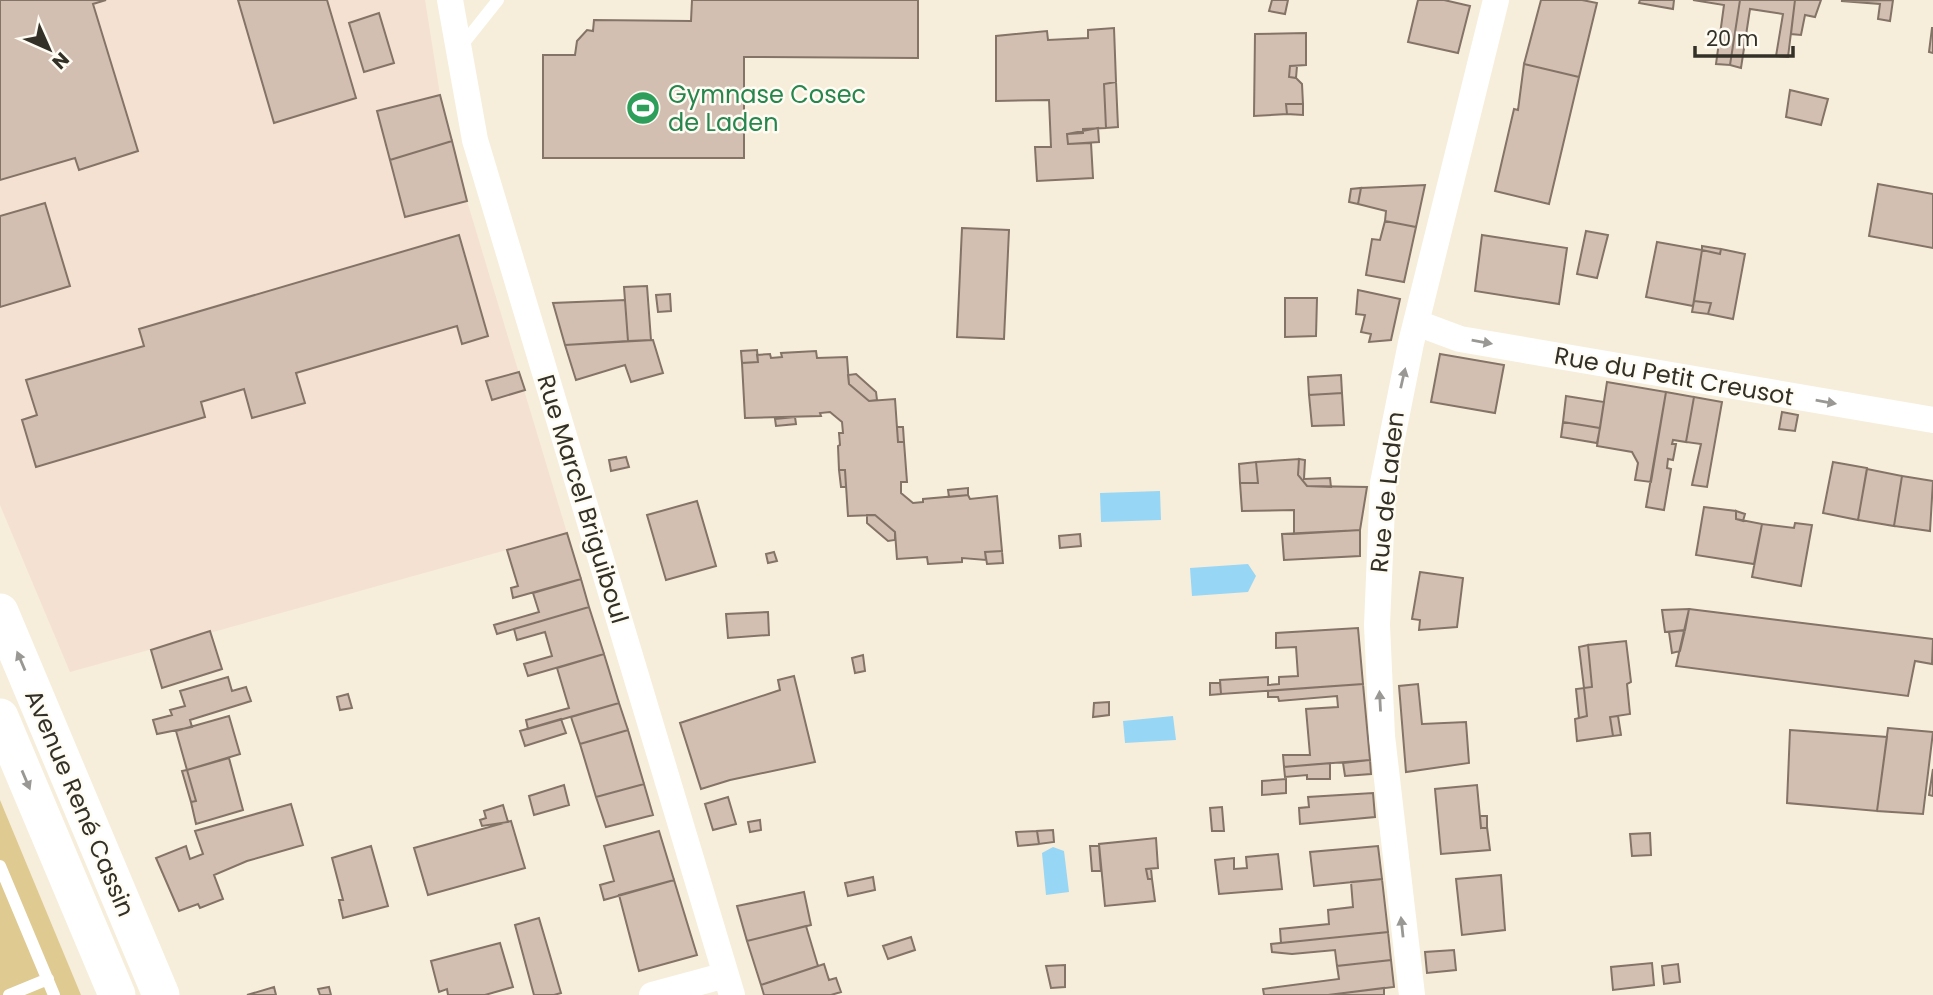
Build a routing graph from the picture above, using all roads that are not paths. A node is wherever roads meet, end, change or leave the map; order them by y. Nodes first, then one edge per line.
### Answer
1 (450, 0) edge
2 (498, 0) edge
3 (1496, 0) edge
4 (457, 53) junction
5 (1416, 323) junction
6 (1933, 420) edge
7 (0, 612) edge
8 (0, 718) edge
9 (0, 866) edge
10 (117, 891) junction
11 (79, 906) junction
12 (48, 979) junction
13 (729, 985) edge
14 (9, 995) edge
15 (54, 995) edge
16 (117, 995) edge
17 (161, 995) edge
18 (652, 995) edge
19 (1412, 995) edge

1 - 4 street, Rue Marcel Briguiboul
2 - 4 lane
3 - 5 street, Rue de Laden
4 - 13 street, Rue Marcel Briguiboul
5 -> 6 street, Rue du Petit Creusot
19 -> 5 street, Rue de Laden
10 -> 7 main road, Avenue René Cassin
8 -> 11 main road, Avenue René Cassin
9 - 12 lane
10 - 11 main road
10 - 17 main road, Avenue René Cassin
11 - 16 main road, Avenue René Cassin
12 - 14 lane
12 - 15 lane
13 - 18 street

